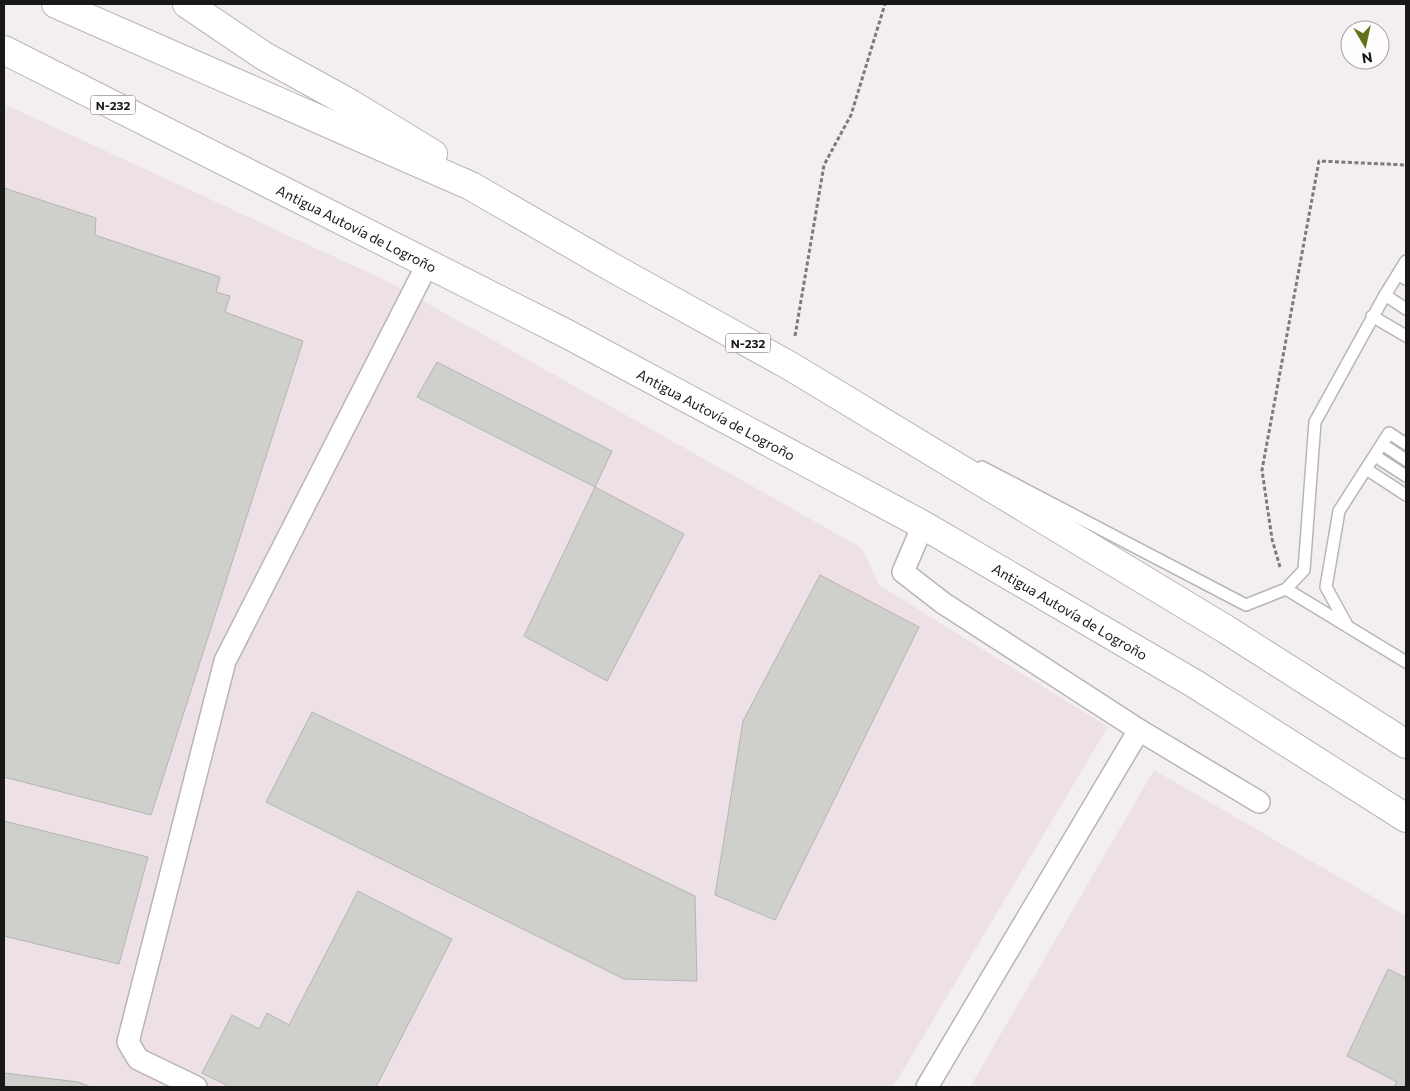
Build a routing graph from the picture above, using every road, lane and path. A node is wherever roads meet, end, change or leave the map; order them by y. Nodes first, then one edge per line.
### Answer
1 (56, 4) edge
2 (186, 4) edge
3 (885, 4) edge
4 (4, 50) edge
5 (1406, 165) edge
6 (471, 186) junction
7 (1406, 261) edge
8 (428, 263) junction
9 (1402, 277) edge
10 (1385, 295) junction
11 (1406, 308) edge
12 (1372, 316) junction
13 (1406, 336) edge
14 (790, 366) junction
15 (1382, 444) junction
16 (1406, 444) edge
17 (1375, 456) junction
18 (1406, 460) edge
19 (1366, 469) junction
20 (1406, 476) edge
21 (1406, 495) edge
22 (923, 524) junction
23 (1286, 589) junction
24 (1348, 627) junction
25 (1406, 662) edge
26 (1139, 730) junction
27 (1406, 744) edge
28 (1259, 802) dead end
29 (1406, 818) edge
30 (196, 1087) edge
31 (927, 1087) edge

1 - 6 highway, N-232
2 - 6 highway
3 - 14 path
4 - 8 highway, Antigua Autovía de Logroño / N-232
5 - 23 path
6 - 14 highway, N-232
7 - 9 lane
8 - 22 highway, Antigua Autovía de Logroño / N-232
8 - 30 street
9 - 10 lane
10 - 11 lane
10 - 12 lane
12 - 13 lane
12 - 23 lane
14 - 23 lane
14 - 27 highway, N-232
15 - 16 lane
15 - 17 lane
15 - 18 lane
17 - 19 lane
17 - 20 lane
19 - 21 lane
19 - 24 lane
22 - 26 street
22 - 29 highway, Antigua Autovía de Logroño / N-232
23 - 24 lane
24 - 25 lane
26 - 28 street
26 - 31 street

